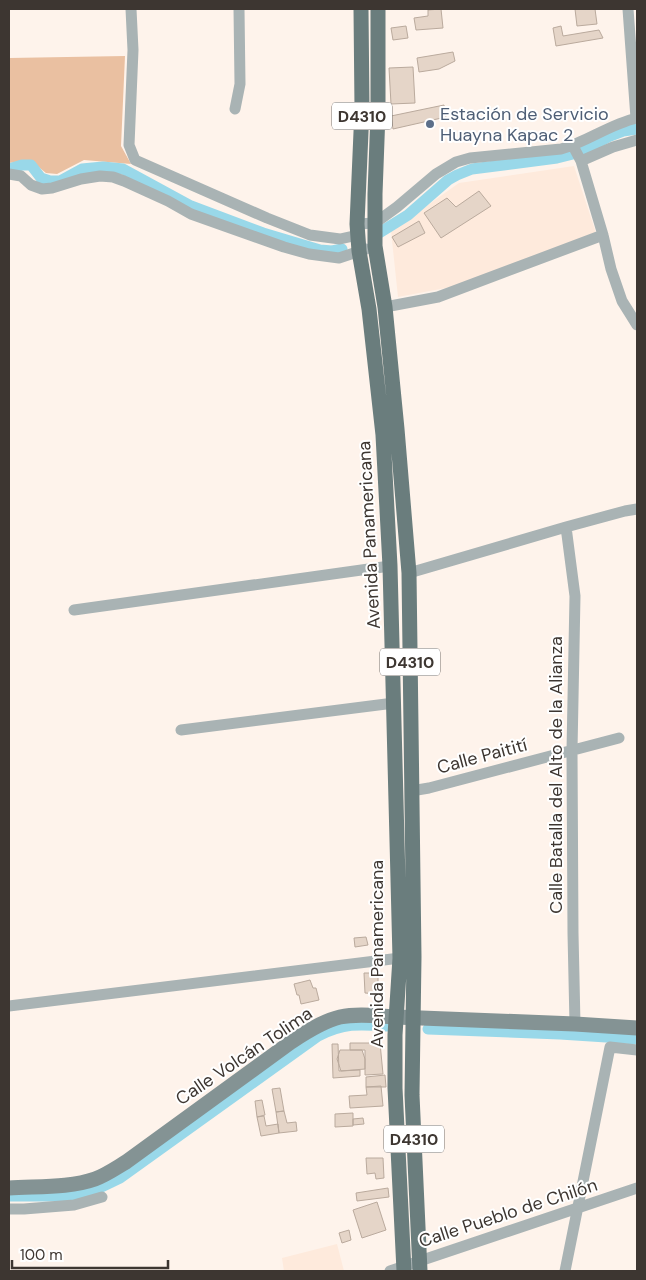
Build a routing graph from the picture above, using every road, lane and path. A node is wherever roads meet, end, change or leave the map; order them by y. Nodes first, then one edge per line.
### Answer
1 (131, 9) edge
2 (239, 9) edge
3 (361, 9) edge
4 (378, 9) edge
5 (628, 9) edge
6 (636, 105) edge
7 (235, 109) dead end
8 (637, 118) edge
9 (637, 140) edge
10 (574, 147) junction
11 (581, 160) junction
12 (9, 174) edge
13 (374, 223) junction
14 (358, 229) junction
15 (603, 235) junction
16 (376, 246) junction
17 (360, 251) junction
18 (385, 307) junction
19 (637, 325) edge
20 (637, 509) edge
21 (566, 528) junction
22 (390, 566) junction
23 (409, 573) junction
24 (74, 610) dead end
25 (394, 703) junction
26 (181, 730) dead end
27 (619, 738) dead end
28 (572, 750) junction
29 (411, 791) junction
30 (400, 958) junction
31 (9, 1006) edge
32 (396, 1017) junction
33 (414, 1018) junction
34 (576, 1024) junction
35 (637, 1028) edge
36 (637, 1050) edge
37 (9, 1188) edge
38 (637, 1188) edge
39 (102, 1197) dead end
40 (9, 1208) edge
41 (578, 1208) junction
42 (420, 1266) edge
43 (399, 1270) edge
44 (565, 1271) edge

1 - 14 street
2 - 7 street
3 - 14 main road, Avenida Panamericana / D4310
4 - 13 main road, Avenida Panamericana / D4310
5 - 6 street
6 - 8 street
8 - 10 street
9 - 11 street
10 - 11 street
10 - 13 street
11 - 15 street
12 - 17 street
13 - 14 street
13 - 16 main road, Avenida Panamericana / D4310
14 - 17 main road, Avenida Panamericana / D4310
15 - 18 street
15 - 19 street
16 - 17 street
16 - 18 main road, Avenida Panamericana / D4310
17 - 22 main road, Avenida Panamericana / D4310
18 - 23 main road, Avenida Panamericana / D4310
20 - 21 street
21 - 23 street
21 - 28 street, Calle Batalla del Alto de la Alianza
22 - 24 street
22 - 25 main road, Avenida Panamericana / D4310
23 - 29 main road, Avenida Panamericana / D4310
25 - 26 street
25 - 30 main road, Avenida Panamericana / D4310
27 - 28 street, Calle Paitití
28 - 29 street, Calle Paitití
28 - 34 street, Calle Batalla del Alto de la Alianza
29 - 33 main road, Avenida Panamericana / D4310
30 - 31 street
30 - 32 main road, Avenida Panamericana / D4310
32 - 33 street, Calle Volcán Tolima
32 - 37 street, Calle Volcán Tolima
32 - 43 main road, Avenida Panamericana / D4310
33 - 34 street, Calle Volcán Tolima
33 - 42 main road, Avenida Panamericana / D4310
34 - 35 street, Calle Volcán Tolima
36 - 41 street
38 - 41 street, Calle Pueblo de Chilón
39 - 40 street
41 - 42 street, Calle Pueblo de Chilón
41 - 44 street
42 - 43 street, Calle Pueblo de Chilón

